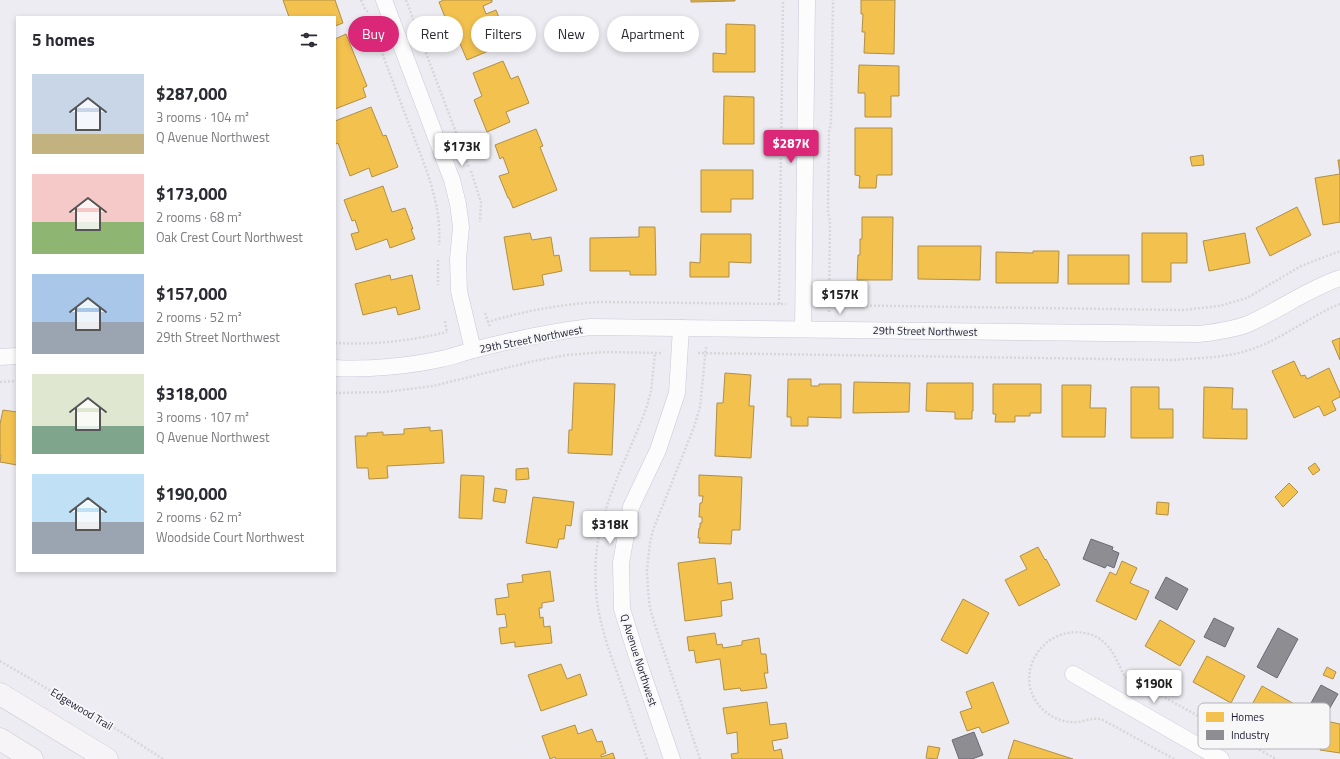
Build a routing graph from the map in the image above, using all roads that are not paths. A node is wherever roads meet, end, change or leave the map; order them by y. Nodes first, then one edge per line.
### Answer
1 (384, 0) edge
2 (807, 0) edge
3 (1340, 278) edge
4 (681, 328) junction
5 (803, 329) junction
6 (473, 350) junction
7 (16, 356) edge
8 (0, 357) edge
9 (336, 368) edge
10 (1072, 674) dead end
11 (0, 694) edge
12 (0, 739) edge
13 (1198, 746) edge
14 (1203, 749) edge
15 (32, 759) edge
16 (107, 759) edge
17 (672, 759) edge
18 (1221, 759) edge

1 - 6 street
2 - 5 street
3 - 5 street, 29th Street Northwest
4 - 5 street, 29th Street Northwest
4 - 6 street, 29th Street Northwest
4 - 17 street, Q Avenue Northwest
6 - 9 street, 29th Street Northwest
7 - 8 street
10 - 13 street
11 - 16 main road
12 - 15 main road
14 - 18 street

